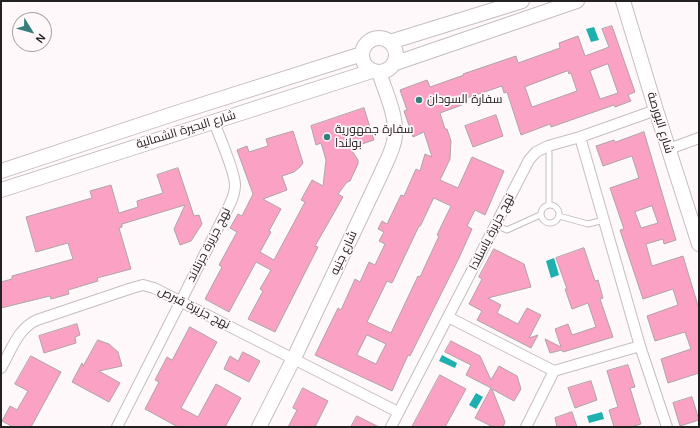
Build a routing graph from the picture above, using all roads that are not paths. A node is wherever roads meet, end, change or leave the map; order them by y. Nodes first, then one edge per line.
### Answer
1 (522, 1) edge
2 (577, 1) edge
3 (624, 1) edge
4 (390, 42) junction
5 (362, 54) junction
6 (393, 64) junction
7 (375, 71) junction
8 (656, 110) junction
9 (214, 122) junction
10 (580, 137) junction
11 (699, 138) edge
12 (548, 146) junction
13 (669, 149) junction
14 (1, 171) edge
15 (1, 190) edge
16 (548, 204) junction
17 (540, 215) junction
18 (559, 216) junction
19 (604, 220) junction
20 (496, 225) junction
21 (699, 244) edge
22 (181, 302) junction
23 (448, 317) junction
24 (640, 346) junction
25 (294, 358) junction
26 (1, 368) edge
27 (554, 371) junction
28 (398, 412) junction
29 (117, 427) edge
30 (259, 427) edge
31 (391, 427) edge
32 (526, 427) edge
33 (667, 427) edge

1 - 4 main road
2 - 6 main road
3 - 8 main road, شارع البورصة
4 - 5 main road
4 - 6 main road
5 - 7 main road
5 - 14 main road, شارع البحيرة الشمالية
6 - 7 main road
7 - 9 main road, شارع البحيرة الشمالية
7 - 25 main road, شارع جنيه
8 - 10 street, نهج جزيرة ياسلندا
8 - 13 main road, شارع البورصة
9 - 15 main road, شارع البحيرة الشمالية
9 - 22 street, نهج جزيرة جرنلاند
10 - 12 street, نهج جزيرة ياسلندا
10 - 19 street
11 - 13 street
12 - 16 lane
12 - 20 street, نهج جزيرة ياسلندا
13 - 21 main road, شارع البورصة
16 - 17 lane
16 - 18 lane
17 - 18 lane
17 - 20 lane
18 - 19 lane
19 - 24 street
20 - 23 street, نهج جزيرة ياسلندا
22 - 25 street, نهج جزيرة قبرص
22 - 26 street, نهج جزيرة قبرص
22 - 29 street, نهج جزيرة جرنلاند
23 - 27 street
23 - 28 street, نهج جزيرة ياسلندا
24 - 27 street
24 - 33 street
25 - 28 street, نهج جزيرة قبرص
25 - 30 main road, شارع جنيه
27 - 32 street
28 - 31 street, نهج جزيرة ياسلندا

